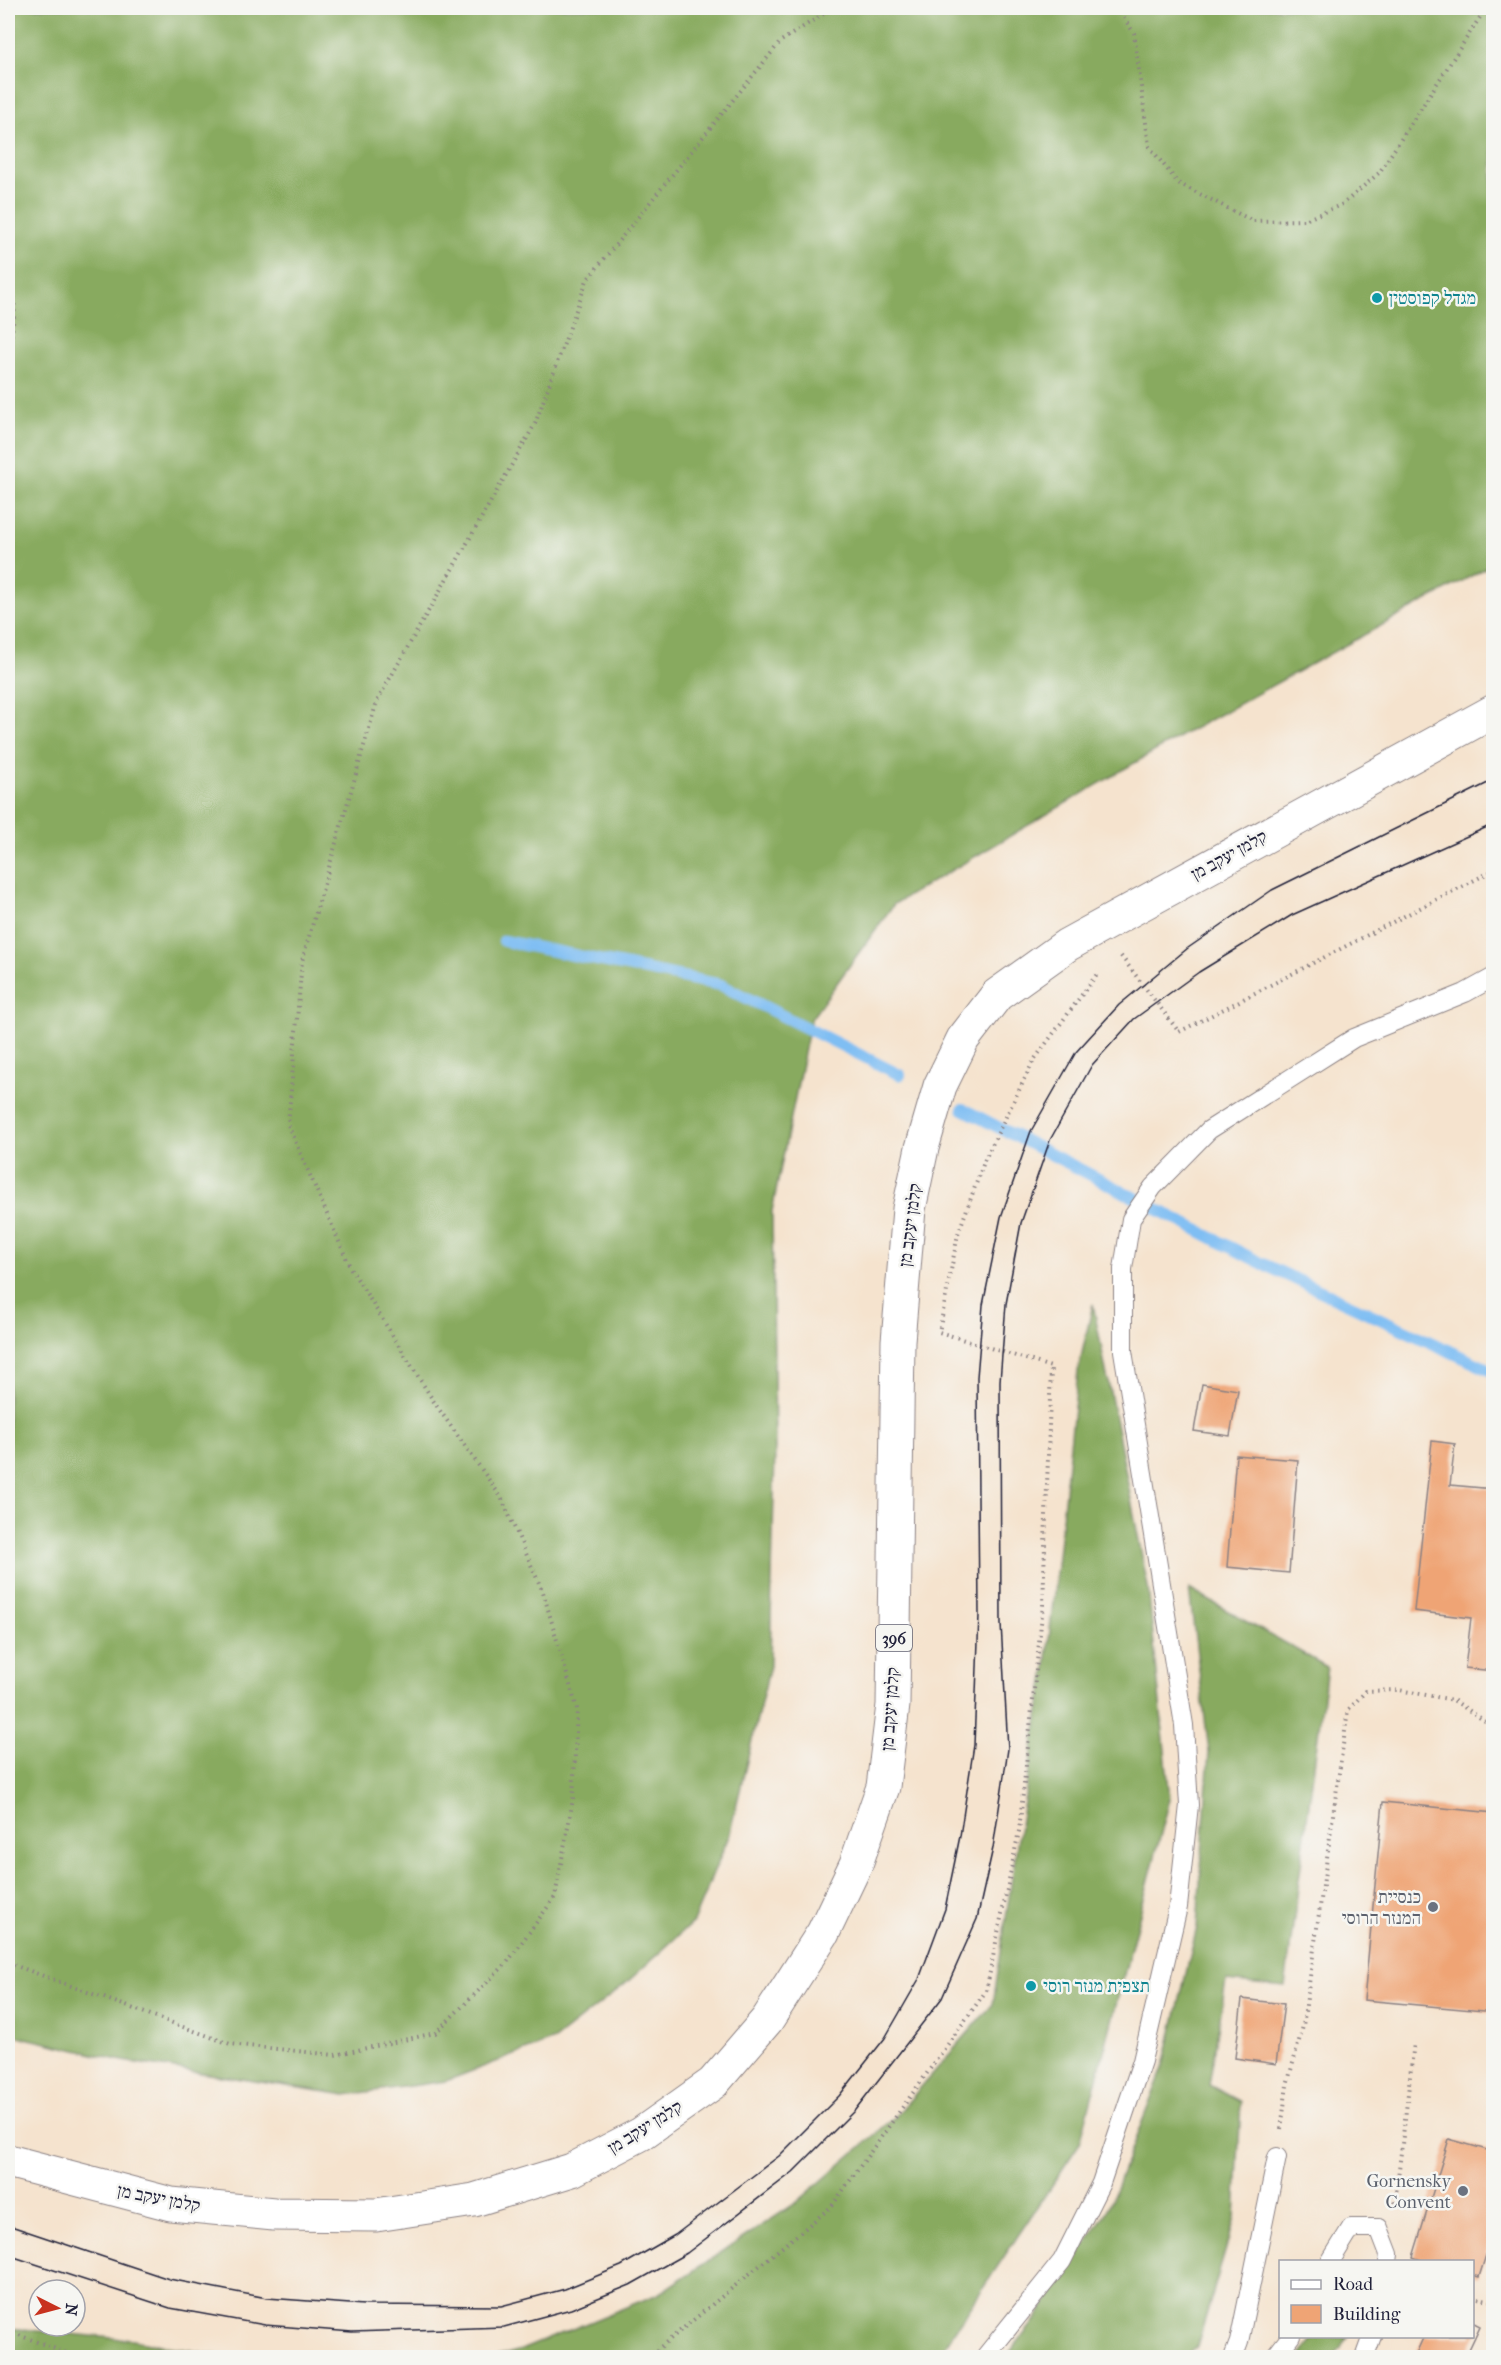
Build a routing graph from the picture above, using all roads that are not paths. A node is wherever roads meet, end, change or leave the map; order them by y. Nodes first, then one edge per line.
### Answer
1 (1494, 711) edge
2 (1494, 977) edge
3 (1277, 2157) road end
4 (8, 2161) edge
5 (1389, 2258) edge
6 (1331, 2260) edge
7 (1290, 2338) edge
8 (1372, 2338) edge
9 (984, 2358) edge
10 (1233, 2358) edge
11 (1274, 2358) edge
12 (1364, 2358) edge

1 - 4 main road, קלמן יעקב מן / 396
2 - 9 lane
3 - 10 lane
5 - 6 lane
7 - 11 lane
8 - 12 lane

